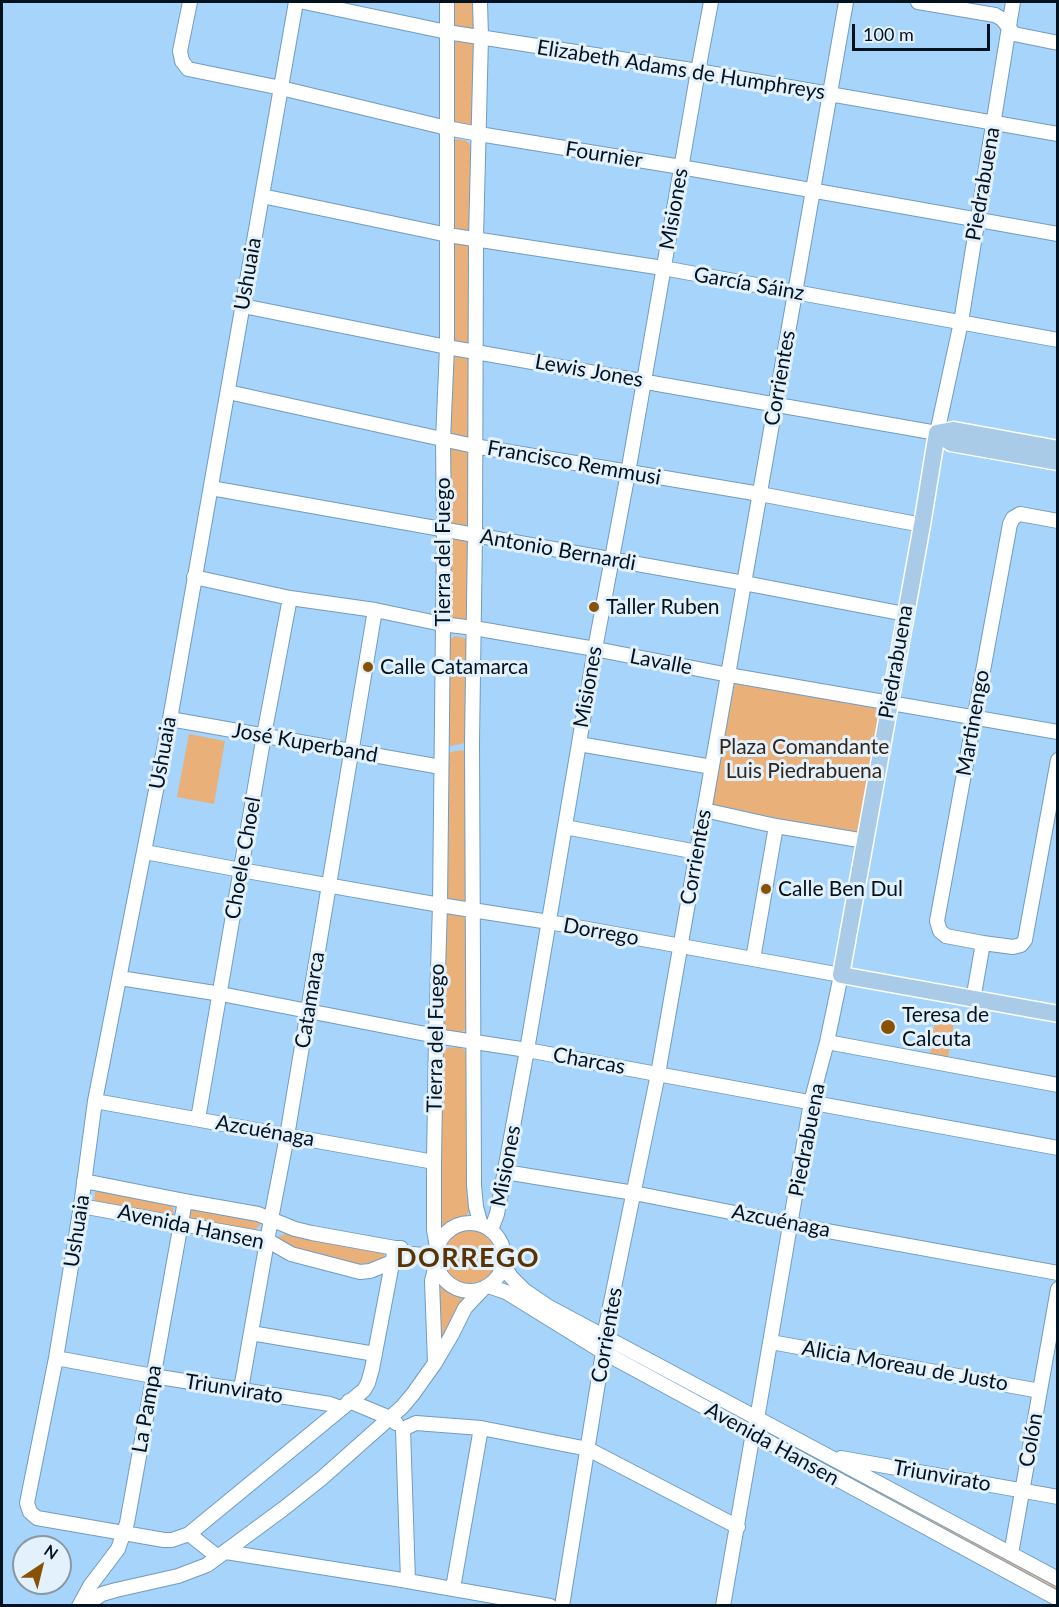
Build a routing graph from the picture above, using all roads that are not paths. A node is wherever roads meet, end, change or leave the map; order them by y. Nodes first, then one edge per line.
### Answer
1 (190, 2) edge
2 (296, 2) edge
3 (304, 2) edge
4 (447, 2) edge
5 (480, 2) edge
6 (711, 2) edge
7 (846, 2) edge
8 (918, 2) edge
9 (1013, 2) edge
10 (1008, 27) junction
11 (447, 32) junction
12 (481, 38) junction
13 (1058, 43) edge
14 (698, 71) junction
15 (280, 87) junction
16 (830, 94) junction
17 (994, 123) junction
18 (447, 128) junction
19 (479, 134) junction
20 (1058, 135) edge
21 (681, 167) junction
22 (813, 191) junction
23 (262, 196) junction
24 (977, 219) junction
25 (1058, 234) edge
26 (448, 235) junction
27 (476, 239) junction
28 (663, 268) junction
29 (796, 292) junction
30 (243, 306) junction
31 (961, 322) junction
32 (1058, 340) edge
33 (447, 347) junction
34 (476, 352) junction
35 (644, 381) junction
36 (228, 392) junction
37 (775, 404) junction
38 (937, 433) junction
39 (443, 440) junction
40 (474, 446) junction
41 (1058, 448) edge
42 (1058, 462) edge
43 (628, 473) junction
44 (211, 488) junction
45 (760, 494) junction
46 (1058, 521) edge
47 (922, 525) junction
48 (444, 530) junction
49 (475, 535) junction
50 (611, 560) junction
51 (194, 577) junction
52 (744, 583) junction
53 (290, 597) junction
54 (375, 610) junction
55 (905, 614) junction
56 (442, 624) junction
57 (474, 628) junction
58 (595, 649) junction
59 (729, 675) junction
60 (889, 703) junction
61 (974, 718) junction
62 (170, 719) junction
63 (1058, 732) edge
64 (264, 735) junction
65 (579, 744) junction
66 (352, 751) junction
67 (1058, 760) edge
68 (441, 767) junction
69 (712, 767) junction
70 (704, 810) junction
71 (776, 826) junction
72 (565, 827) junction
73 (865, 841) junction
74 (145, 852) junction
75 (697, 852) junction
76 (241, 870) junction
77 (329, 886) junction
78 (440, 905) junction
79 (472, 910) junction
80 (549, 922) junction
81 (983, 943) junction
82 (680, 946) junction
83 (753, 959) junction
84 (841, 975) junction
85 (120, 978) junction
86 (221, 994) junction
87 (973, 1000) junction
88 (308, 1010) junction
89 (1058, 1014) edge
90 (436, 1036) junction
91 (473, 1042) junction
92 (828, 1042) junction
93 (527, 1050) junction
94 (658, 1074) junction
95 (1058, 1085) edge
96 (96, 1101) junction
97 (811, 1102) junction
98 (198, 1119) junction
99 (288, 1136) junction
100 (1058, 1148) edge
101 (434, 1162) junction
102 (505, 1172) junction
103 (84, 1181) junction
104 (634, 1193) junction
105 (185, 1201) junction
106 (81, 1206) junction
107 (271, 1219) junction
108 (180, 1223) junction
109 (791, 1223) junction
110 (486, 1228) junction
111 (267, 1240) junction
112 (394, 1255) junction
113 (436, 1255) junction
114 (503, 1264) junction
115 (1058, 1273) edge
116 (486, 1287) junction
117 (1058, 1289) edge
118 (251, 1333) junction
119 (604, 1336) junction
120 (771, 1342) junction
121 (603, 1352) junction
122 (375, 1354) junction
123 (56, 1358) junction
124 (435, 1363) junction
125 (153, 1376) junction
126 (241, 1389) junction
127 (1040, 1391) junction
128 (345, 1405) junction
129 (390, 1418) junction
130 (757, 1419) junction
131 (481, 1428) junction
132 (403, 1429) junction
133 (753, 1433) junction
134 (588, 1449) junction
135 (827, 1455) junction
136 (1022, 1490) junction
137 (1058, 1497) edge
138 (738, 1527) junction
139 (124, 1534) junction
140 (189, 1534) junction
141 (1011, 1554) junction
142 (222, 1555) junction
143 (1058, 1579) edge
144 (408, 1581) junction
145 (453, 1588) junction
146 (1058, 1599) edge
147 (79, 1605) edge
148 (84, 1605) edge
149 (549, 1605) edge
150 (562, 1605) edge
151 (723, 1605) edge

1 - 15 street, Fournier
2 - 15 street, Ushuaia
3 - 11 street, Elizabeth Adams de Humphreys
4 - 11 street, Tierra del Fuego
5 - 12 street, Tierra del Fuego
6 - 14 street, Misiones
7 - 16 street, Corrientes
8 - 10 street
9 - 10 street, Piedrabuena
10 - 13 street
10 - 17 street, Piedrabuena
11 - 12 street, Elizabeth Adams de Humphreys
11 - 18 street, Tierra del Fuego
12 - 14 street, Elizabeth Adams de Humphreys
12 - 19 street, Tierra del Fuego
14 - 16 street, Elizabeth Adams de Humphreys
14 - 21 street, Misiones
15 - 18 street, Fournier
15 - 23 street, Ushuaia
16 - 17 street, Elizabeth Adams de Humphreys
16 - 22 street, Corrientes
17 - 20 street, Elizabeth Adams de Humphreys
17 - 24 street, Piedrabuena
18 - 19 street, Fournier
18 - 26 street, Tierra del Fuego
19 - 21 street, Fournier
19 - 27 street, Tierra del Fuego
21 - 22 street, Fournier
21 - 28 street, Misiones
22 - 24 street, Fournier
22 - 29 street, Corrientes
23 - 26 street, García Sáinz
23 - 30 street, Ushuaia
24 - 25 street, Fournier
24 - 31 street, Piedrabuena
26 - 27 street, García Sáinz
26 - 33 street, Tierra del Fuego
27 - 28 street, García Sáinz
27 - 34 street, Tierra del Fuego
28 - 29 street, García Sáinz
28 - 35 street, Misiones
29 - 31 street, García Sáinz
29 - 37 street, Corrientes
30 - 33 street, Lewis Jones
30 - 36 street, Ushuaia
31 - 32 street, García Sáinz
31 - 38 street, Piedrabuena
33 - 34 street, Lewis Jones
33 - 39 street, Tierra del Fuego
34 - 35 street, Lewis Jones
34 - 40 street, Tierra del Fuego
35 - 37 street, Lewis Jones
35 - 43 street, Misiones
36 - 39 street, Francisco Remmusi
36 - 44 street, Ushuaia
37 - 38 street, Lewis Jones
37 - 45 street, Corrientes
38 - 41 main road, Lewis Jones
38 - 42 main road, Lewis Jones
38 - 47 main road, Piedrabuena
39 - 40 street, Francisco Remmusi
39 - 48 street, Tierra del Fuego
40 - 43 street, Francisco Remmusi
40 - 49 street, Tierra del Fuego
43 - 45 street, Francisco Remmusi
43 - 50 street, Misiones
44 - 48 street, Antonio Bernardi
44 - 51 street, Ushuaia
45 - 47 street, Francisco Remmusi
45 - 52 street, Corrientes
46 - 61 street, Martinengo
47 - 55 main road, Piedrabuena
48 - 49 street, Antonio Bernardi
48 - 56 street, Tierra del Fuego
49 - 50 street, Antonio Bernardi
49 - 57 street, Tierra del Fuego
50 - 52 street, Antonio Bernardi
50 - 58 street, Misiones
51 - 53 street, Lavalle
51 - 62 street, Ushuaia
52 - 55 street, Antonio Bernardi
52 - 59 street, Corrientes
53 - 54 street, Lavalle
53 - 64 street, Choele Choel
54 - 56 street, Lavalle
54 - 66 street, Catamarca
55 - 60 main road, Piedrabuena
56 - 57 street, Lavalle
56 - 68 street, Tierra del Fuego
57 - 58 street, Lavalle
57 - 79 street, Tierra del Fuego
58 - 59 street, Lavalle
58 - 65 street, Misiones
59 - 60 street, Lavalle
59 - 69 street, Corrientes
60 - 61 street, Lavalle
60 - 73 main road, Piedrabuena
61 - 63 street, Lavalle
61 - 81 street, Martinengo
62 - 64 street, José Kuperband
62 - 74 street, Ushuaia
64 - 66 street, José Kuperband
64 - 76 street, Choele Choel
65 - 69 street
65 - 72 street, Misiones
66 - 68 street, José Kuperband
66 - 77 street, Catamarca
67 - 81 street
68 - 78 street, Tierra del Fuego
69 - 70 street, Corrientes
70 - 71 street
70 - 75 street, Corrientes
71 - 73 street
71 - 83 street
72 - 75 street
72 - 80 street, Misiones
73 - 84 main road, Piedrabuena
74 - 76 street, Dorrego
74 - 85 street, Ushuaia
75 - 82 street, Corrientes
76 - 77 street, Dorrego
76 - 86 street, Choele Choel
77 - 78 street, Dorrego
77 - 88 street, Catamarca
78 - 79 street, Dorrego
78 - 90 street, Tierra del Fuego
79 - 80 street, Dorrego
79 - 91 street, Tierra del Fuego
80 - 82 street, Dorrego
80 - 93 street, Misiones
81 - 87 street
82 - 83 street, Dorrego
82 - 94 street, Corrientes
83 - 84 street, Dorrego
84 - 87 main road, Dorrego
84 - 92 street, Piedrabuena
85 - 86 street, Charcas
85 - 96 street, Ushuaia
86 - 88 street, Charcas
86 - 98 street, Choele Choel
87 - 89 main road, Dorrego
88 - 90 street, Charcas
88 - 99 street, Catamarca
90 - 91 street, Charcas
90 - 101 street, Tierra del Fuego
91 - 93 street, Charcas
91 - 110 street, Tierra del Fuego
92 - 95 street
92 - 97 street, Piedrabuena
93 - 94 street, Charcas
93 - 102 street, Misiones
94 - 97 street, Charcas
94 - 104 street, Corrientes
96 - 98 street, Azcuénaga
96 - 103 street, Ushuaia
97 - 100 street, Charcas
97 - 109 street, Piedrabuena
98 - 99 street, Azcuénaga
99 - 101 street, Azcuénaga
99 - 107 street, Catamarca
101 - 113 street, Tierra del Fuego
102 - 104 street, Azcuénaga
102 - 110 street, Misiones
103 - 105 street, Avenida Hansen
103 - 106 street, Ushuaia
104 - 109 street, Azcuénaga
104 - 119 street, Corrientes
105 - 107 street, Avenida Hansen
105 - 108 street, La Pampa
106 - 108 street, Avenida Hansen
106 - 123 street, Ushuaia
107 - 111 street, Catamarca
107 - 112 street, Avenida Hansen
108 - 111 street, Avenida Hansen
108 - 125 street, La Pampa
109 - 115 street, Azcuénaga
109 - 120 street, Piedrabuena
110 - 113 street
110 - 114 street
111 - 112 street, Avenida Hansen
111 - 118 street, Catamarca
112 - 113 street, Avenida Hansen
112 - 122 street
113 - 116 street
113 - 124 street, Tierra del Fuego
114 - 116 street
114 - 119 street, Avenida Hansen
116 - 121 street, Avenida Hansen
116 - 124 street
117 - 127 street, Colón
118 - 122 street
118 - 126 street, Catamarca
119 - 121 street, Corrientes
119 - 130 street, Avenida Hansen
120 - 127 street, Alicia Moreau de Justo
120 - 130 street, Piedrabuena
121 - 133 street, Avenida Hansen
121 - 134 street, Corrientes
122 - 128 street
123 - 125 street, Triunvirato
123 - 139 street, Ushuaia
124 - 129 street
125 - 126 street, Triunvirato
125 - 139 street, La Pampa
126 - 128 street, Triunvirato
127 - 136 street, Colón
128 - 129 street, Triunvirato
128 - 140 street
129 - 132 street, Triunvirato
129 - 142 street
130 - 133 street, Piedrabuena
130 - 135 street, Avenida Hansen
131 - 132 street
131 - 134 street
131 - 145 street
132 - 144 street
133 - 138 street, Piedrabuena
133 - 146 street, Avenida Hansen
134 - 138 street
134 - 150 street, Corrientes
135 - 136 street, Triunvirato
135 - 141 street, Avenida Hansen
136 - 137 street, Triunvirato
136 - 141 street, Colón
138 - 151 street, Piedrabuena
139 - 140 street
139 - 147 street, La Pampa
140 - 142 street
141 - 143 street, Avenida Hansen
142 - 144 street
142 - 148 street
144 - 145 street
145 - 149 street

